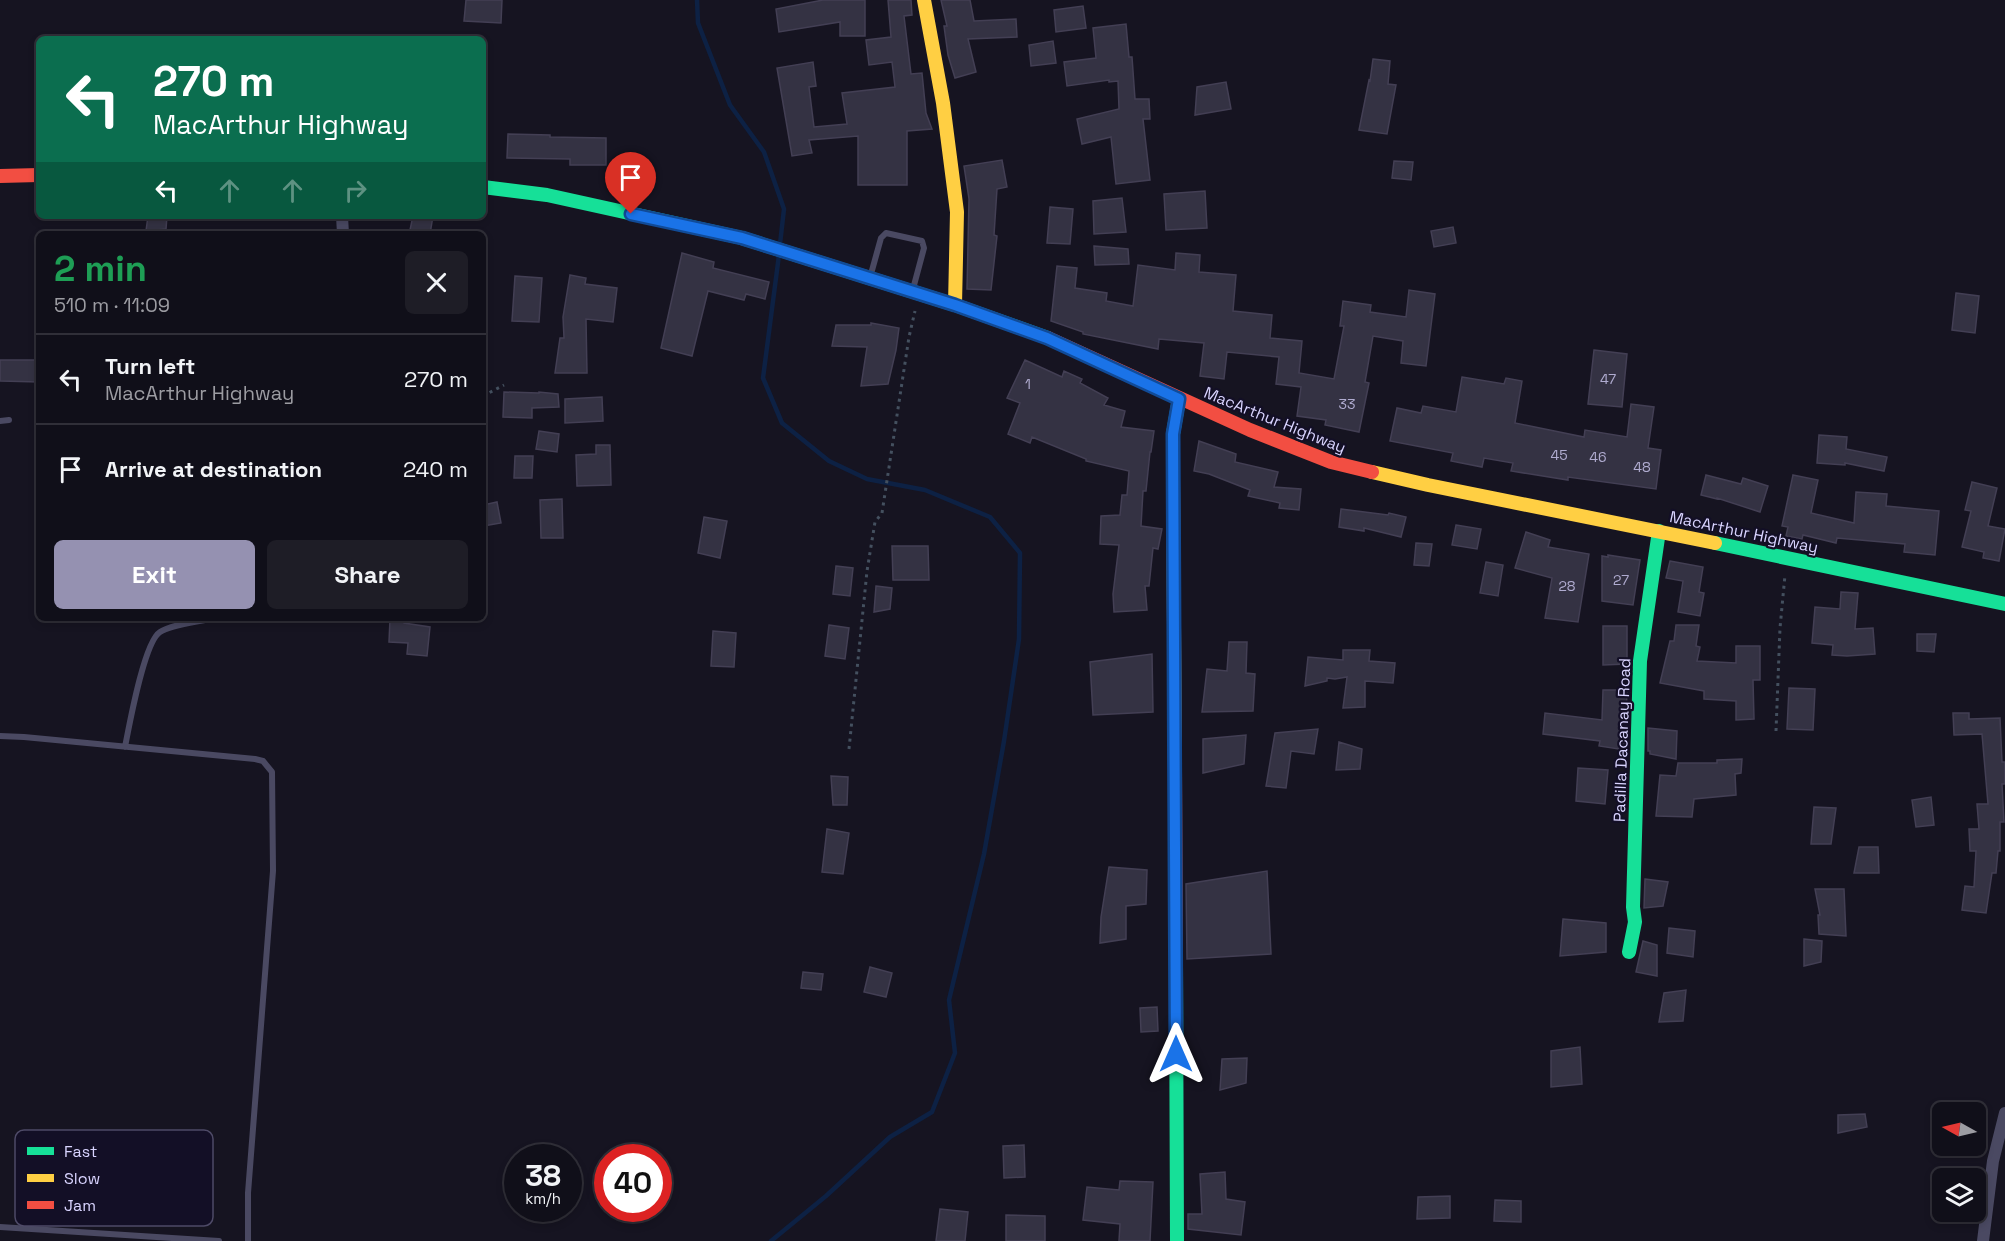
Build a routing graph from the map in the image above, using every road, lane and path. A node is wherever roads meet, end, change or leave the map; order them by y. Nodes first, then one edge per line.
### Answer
1 (924, 0) edge
2 (36, 175) edge
3 (0, 176) edge
4 (486, 187) edge
5 (870, 278) junction
6 (916, 292) junction
7 (955, 305) junction
8 (504, 386) dead end
9 (486, 395) edge
10 (1179, 399) junction
11 (9, 420) dead end
12 (0, 421) edge
13 (1659, 531) junction
14 (1789, 558) junction
15 (2005, 604) edge
16 (201, 621) edge
17 (1776, 731) dead end
18 (0, 736) edge
19 (124, 747) junction
20 (849, 749) dead end
21 (1629, 952) dead end
22 (2005, 1113) edge
23 (0, 1227) edge
24 (219, 1241) edge
25 (248, 1241) edge
26 (1177, 1241) edge
27 (1983, 1241) edge

1 - 7 main road
2 - 3 main road
4 - 5 main road, MacArthur Highway
5 - 6 main road, MacArthur Highway
5 - 6 lane
6 - 7 main road, MacArthur Highway
6 - 20 path
7 - 10 main road, MacArthur Highway
8 - 9 path
10 - 13 main road, MacArthur Highway
10 - 26 main road
11 - 12 lane
13 - 14 main road, MacArthur Highway
13 - 21 main road, Padilla Dacanay Road
14 - 15 main road, MacArthur Highway
14 - 17 path
16 - 19 lane
18 - 19 lane
19 - 25 lane
22 - 27 street
23 - 24 lane

